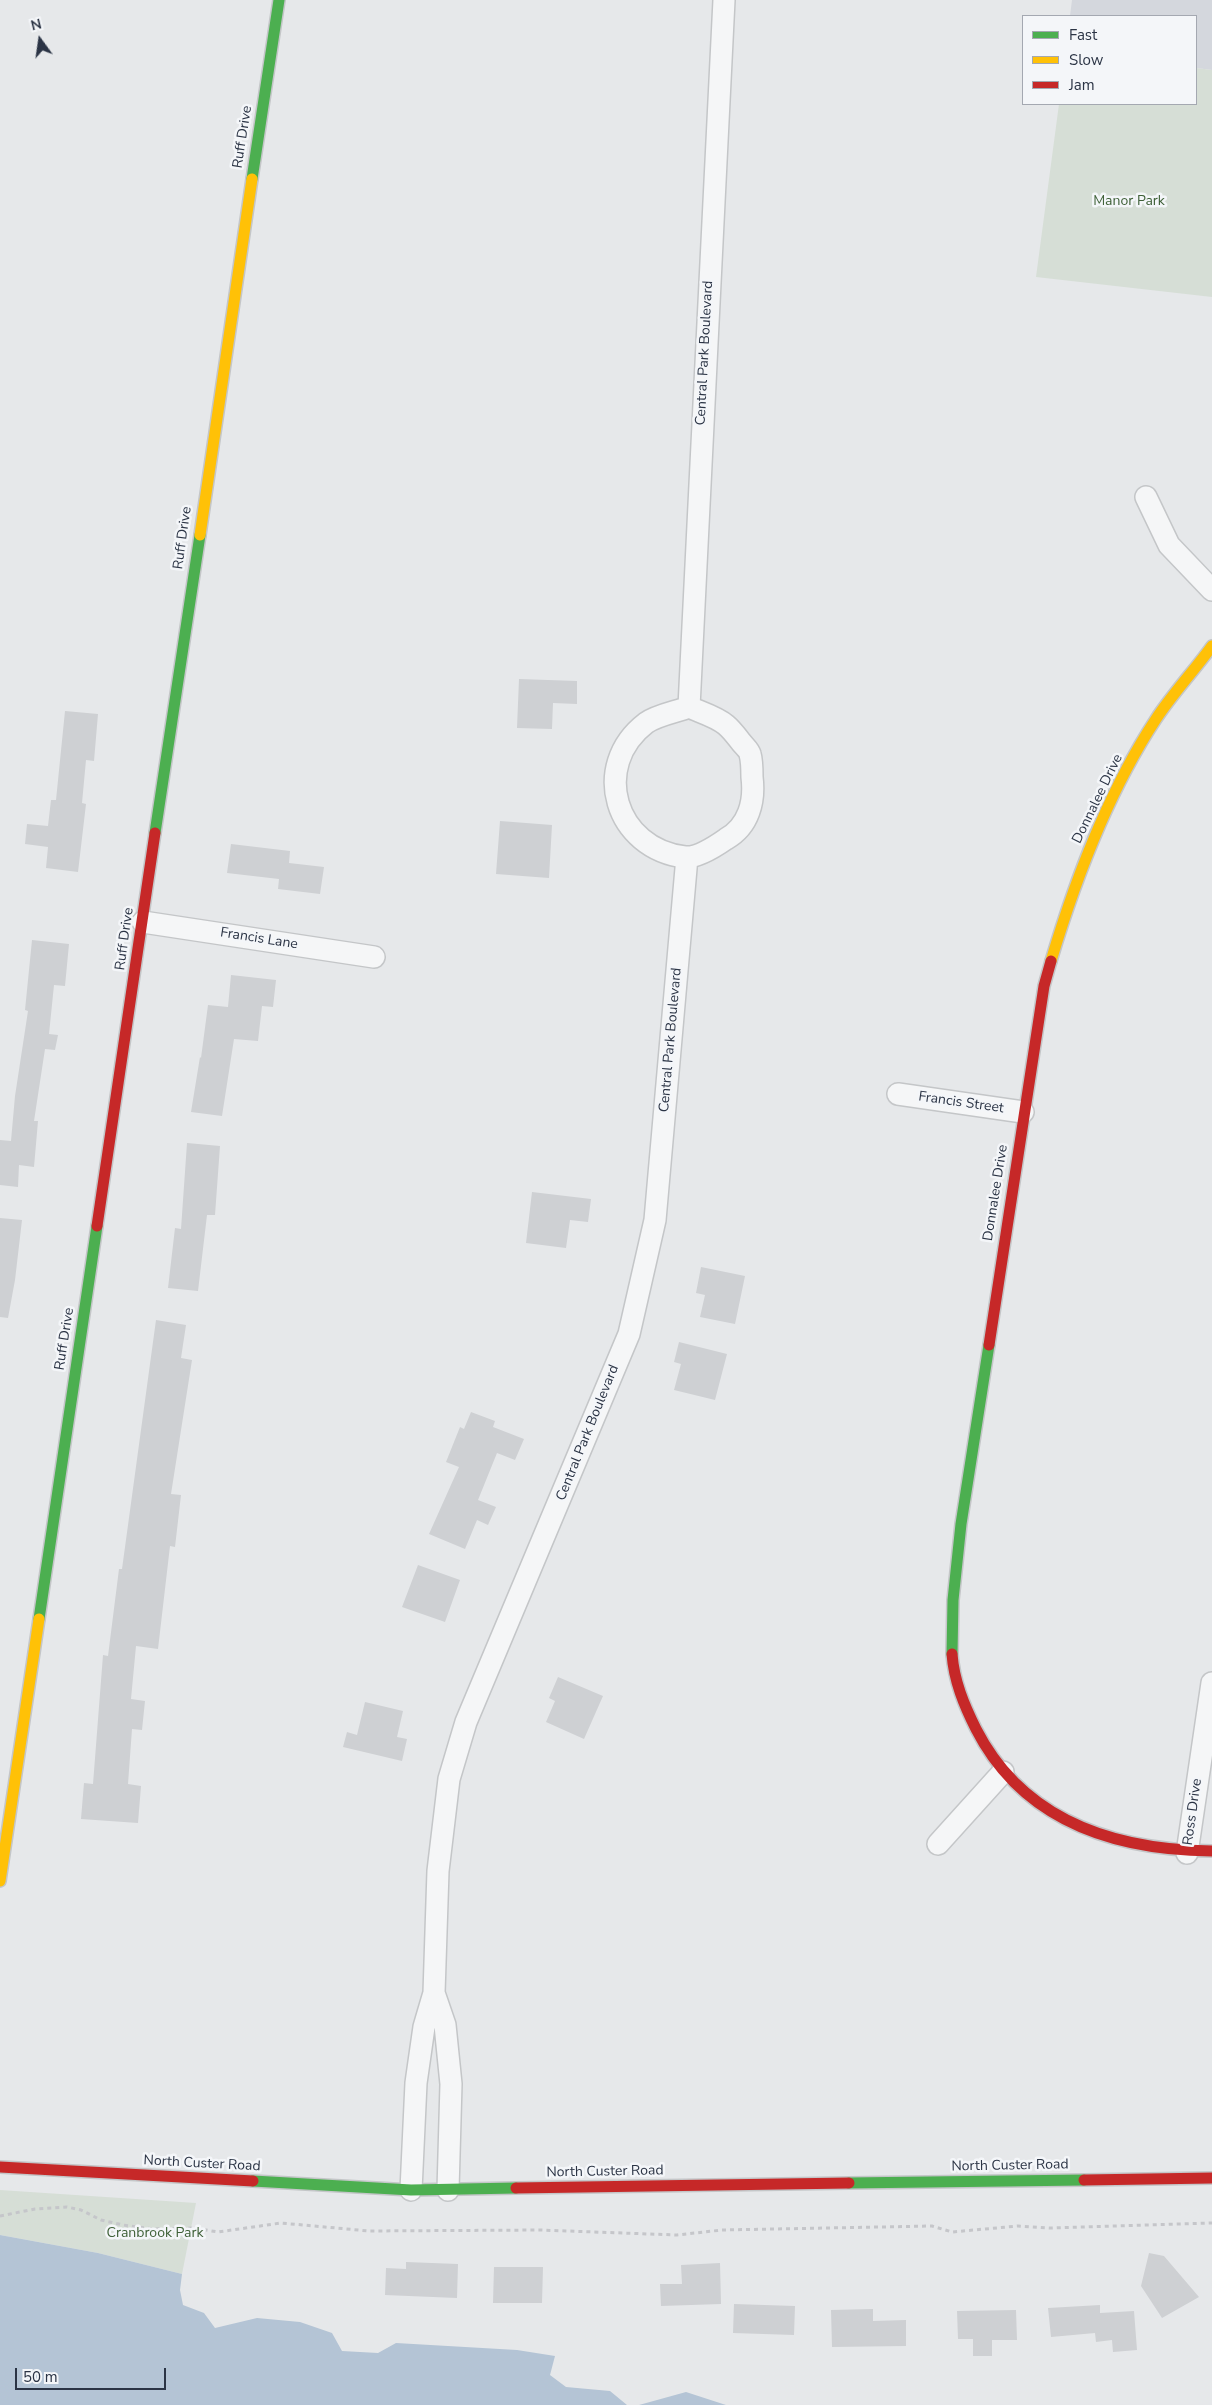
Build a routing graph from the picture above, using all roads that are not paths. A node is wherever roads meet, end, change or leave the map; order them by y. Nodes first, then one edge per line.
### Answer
1 (279, 0) edge
2 (724, 0) edge
3 (1146, 498) dead end
4 (1212, 590) edge
5 (1212, 646) edge
6 (689, 707) junction
7 (687, 857) junction
8 (143, 922) junction
9 (374, 957) dead end
10 (898, 1094) dead end
11 (1023, 1112) junction
12 (1212, 1683) edge
13 (1003, 1772) junction
14 (938, 1844) dead end
15 (1212, 1851) edge
16 (1187, 1853) junction
17 (0, 1881) edge
18 (434, 1994) junction
19 (0, 2167) edge
20 (1212, 2178) edge
21 (412, 2190) junction
22 (448, 2190) junction

1 - 8 street, Ruff Drive
2 - 6 street, Central Park Boulevard
3 - 4 street
5 - 11 street, Donnalee Drive
6 - 7 street
6 - 7 street
7 - 18 street, Central Park Boulevard
8 - 9 street, Francis Lane
8 - 17 street, Ruff Drive
10 - 11 street, Francis Street
11 - 13 street, Donnalee Drive
12 - 16 street, Ross Drive
13 - 14 street
13 - 16 street, Donnalee Drive
15 - 16 street, Donnalee Drive
18 - 21 street, Central Park Boulevard
18 - 22 street, Central Park Boulevard
19 - 21 street, North Custer Road
20 - 22 street, North Custer Road
21 - 22 street, North Custer Road

